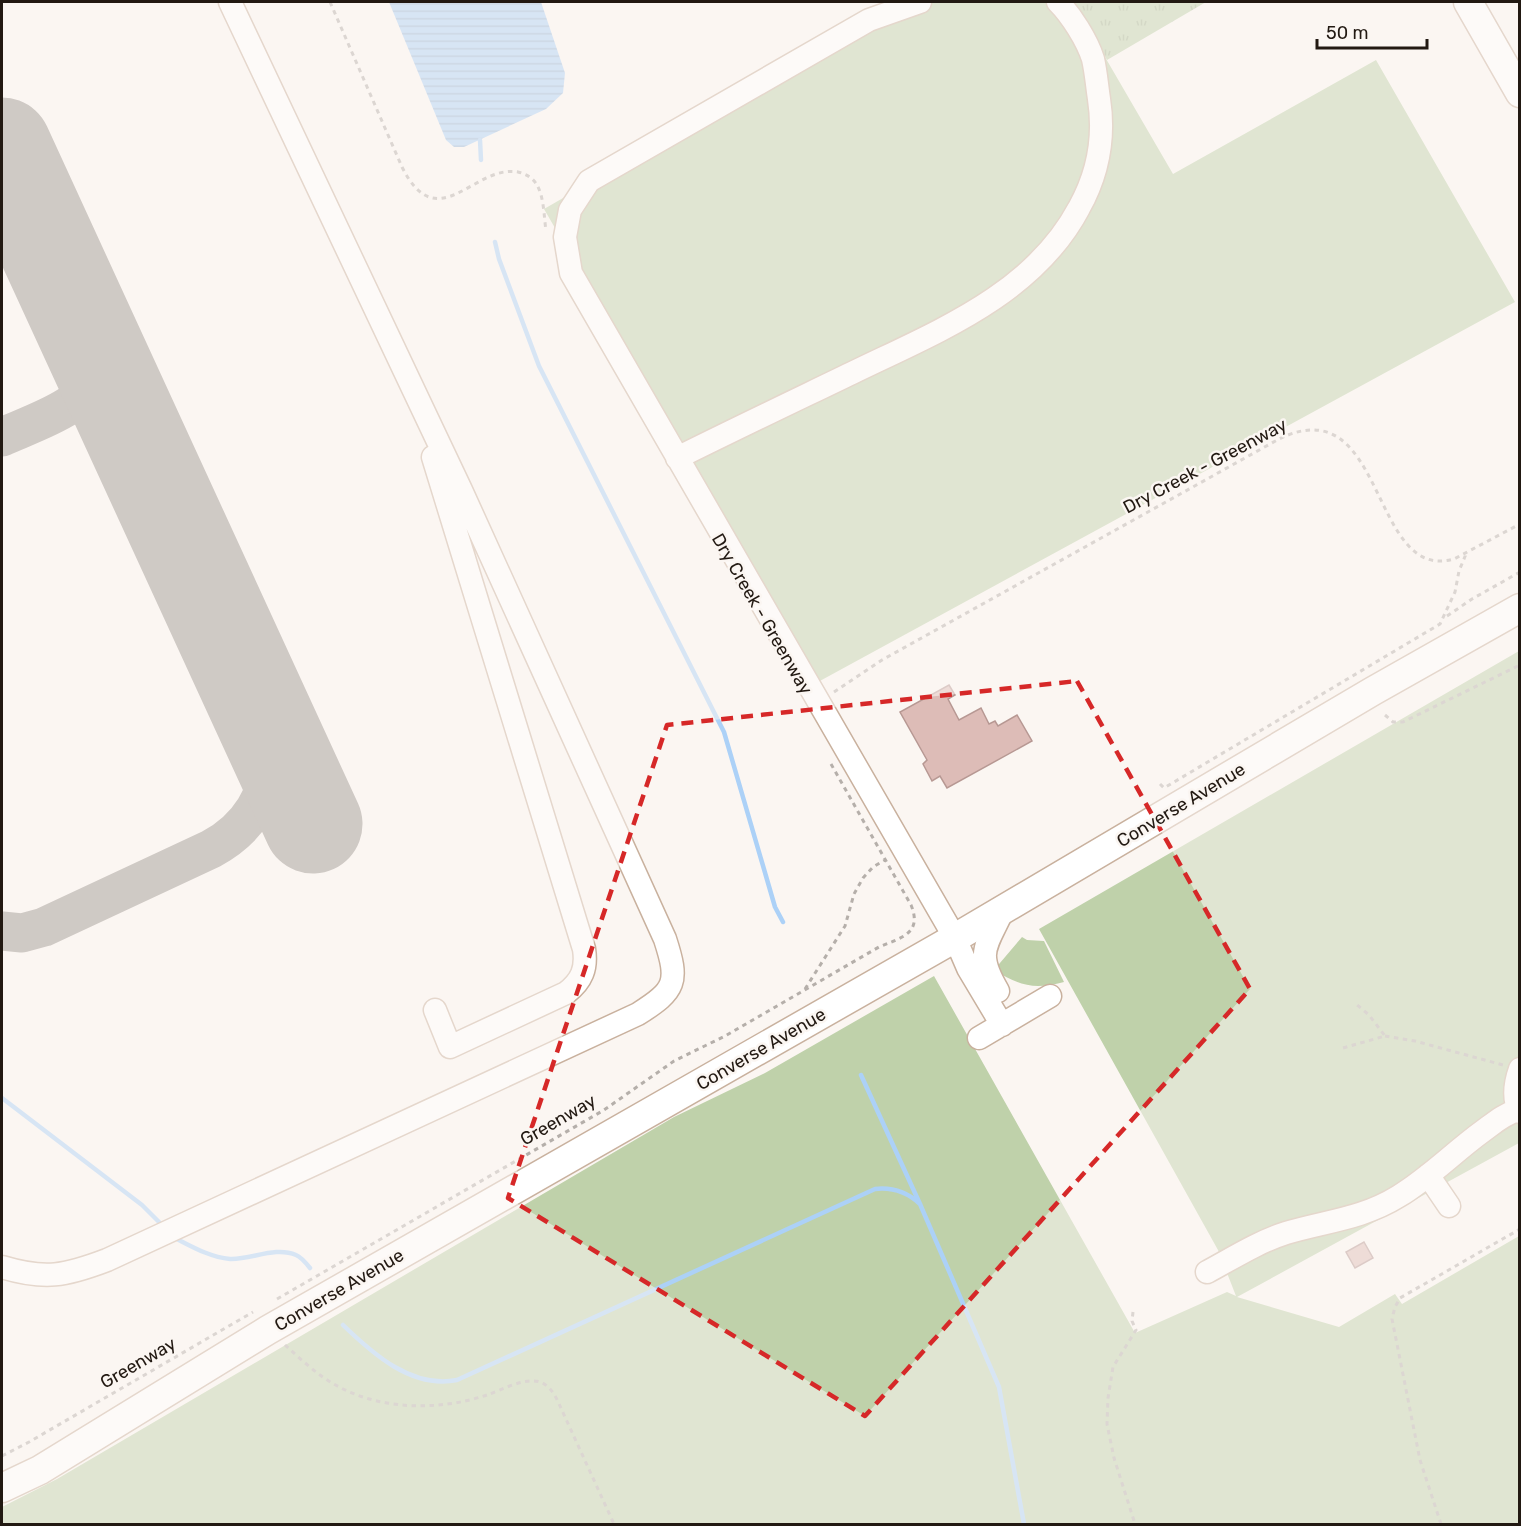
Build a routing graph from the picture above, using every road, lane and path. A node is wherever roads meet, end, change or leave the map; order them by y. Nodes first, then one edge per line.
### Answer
1 (230, 2) edge
2 (330, 2) edge
3 (920, 2) edge
4 (1058, 2) edge
5 (1468, 2) edge
6 (1520, 93) edge
7 (547, 232) dead end
8 (411, 387) junction
9 (677, 458) junction
10 (1520, 524) edge
11 (1466, 554) junction
12 (1520, 572) edge
13 (1520, 608) edge
14 (1444, 618) junction
15 (1520, 665) edge
16 (818, 702) junction
17 (1385, 715) dead end
18 (830, 761) dead end
19 (1160, 784) dead end
20 (894, 855) junction
21 (1003, 910) junction
22 (955, 938) junction
23 (804, 990) junction
24 (1050, 996) dead end
25 (1356, 1004) dead end
26 (435, 1010) dead end
27 (1008, 1021) junction
28 (1385, 1036) junction
29 (979, 1038) dead end
30 (1343, 1048) dead end
31 (1519, 1070) edge
32 (1519, 1111) edge
33 (1428, 1175) junction
34 (1449, 1206) dead end
35 (1520, 1229) edge
36 (2, 1268) edge
37 (1207, 1272) dead end
38 (275, 1300) dead end
39 (254, 1312) dead end
40 (1133, 1312) dead end
41 (285, 1345) dead end
42 (2, 1456) edge
43 (2, 1488) edge
44 (614, 1524) edge
45 (1135, 1524) edge
46 (1441, 1524) edge

1 - 8 lane
2 - 7 path
3 - 9 lane
4 - 9 lane
5 - 6 main road
8 - 26 lane
8 - 36 lane
9 - 16 lane
10 - 11 path, Dry Creek - Greenway
11 - 14 path
11 - 16 path, Dry Creek - Greenway
12 - 14 path
13 - 21 main road, Converse Avenue
14 - 19 path
15 - 17 path
16 - 20 lane
18 - 20 path, Greenway
20 - 22 lane
20 - 23 path
20 - 23 path, Greenway
21 - 22 main road, Converse Avenue
21 - 27 lane
22 - 27 lane
22 - 43 main road, Converse Avenue
23 - 38 path, Greenway
24 - 27 lane
25 - 28 path
27 - 29 lane
28 - 30 path
28 - 31 path
31 - 32 lane
32 - 33 lane
33 - 34 lane
33 - 37 lane
35 - 46 path
39 - 42 path, Greenway
40 - 45 path
41 - 44 path

